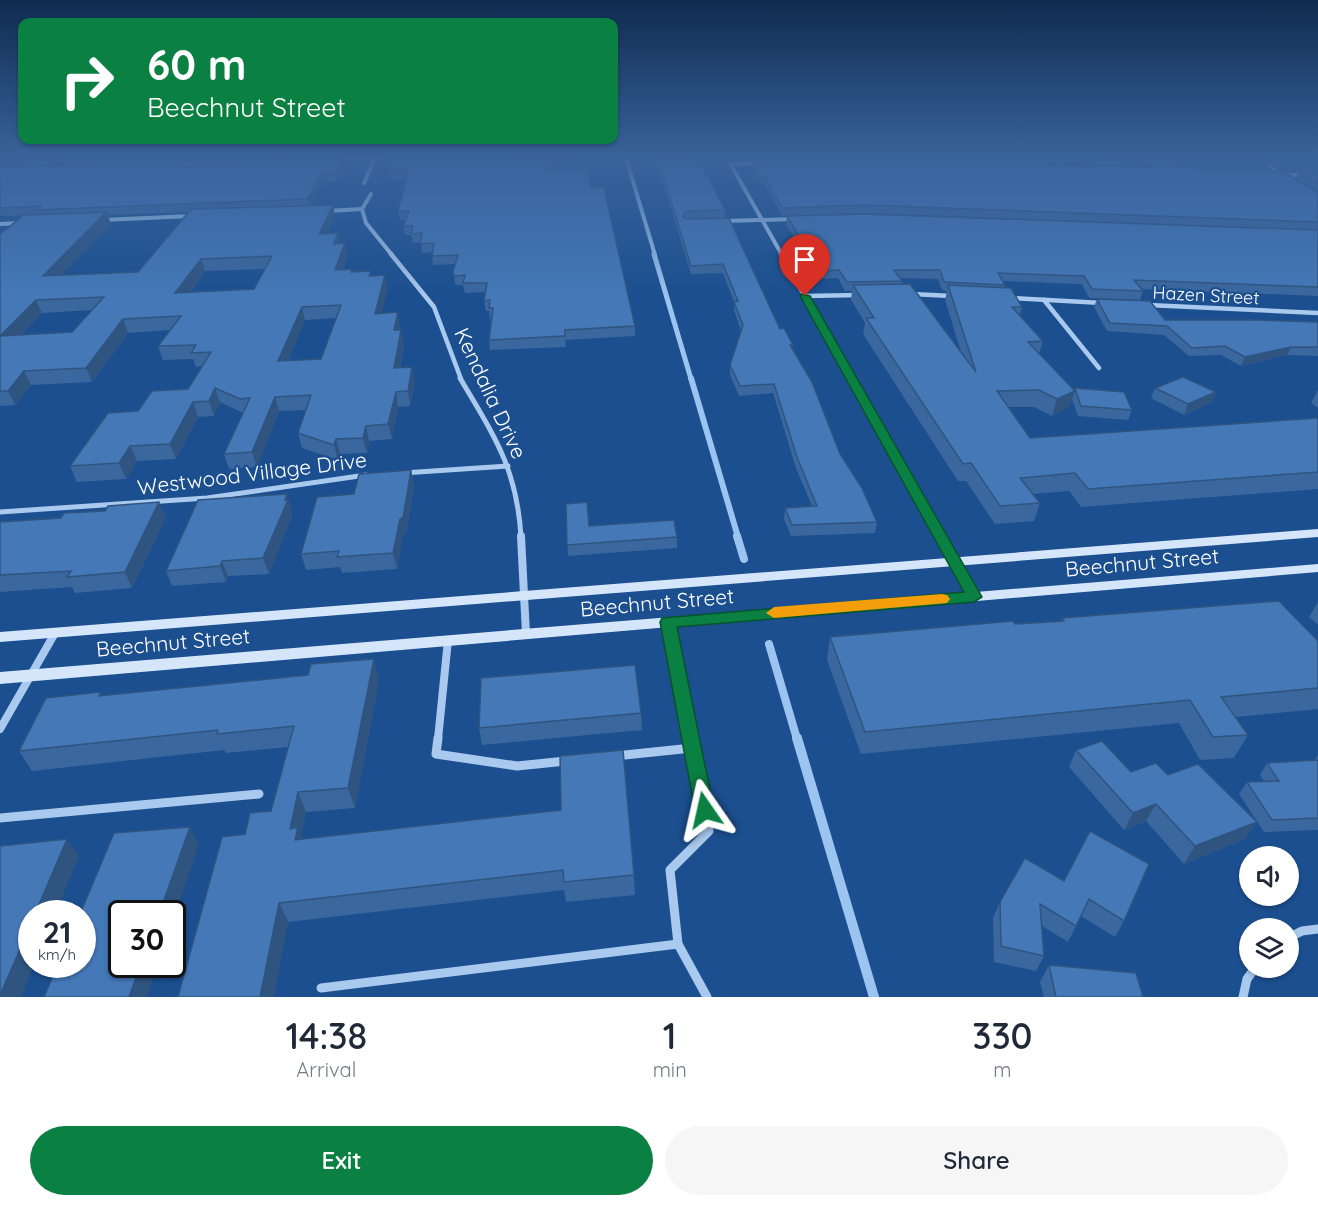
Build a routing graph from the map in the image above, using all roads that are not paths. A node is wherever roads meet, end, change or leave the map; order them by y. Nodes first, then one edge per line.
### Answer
1 (365, 205) edge
2 (753, 205) edge
3 (362, 209) junction
4 (316, 211) edge
5 (201, 216) edge
6 (795, 219) edge
7 (93, 220) edge
8 (762, 220) junction
9 (719, 221) edge
10 (25, 222) edge
11 (0, 224) edge
12 (863, 295) edge
13 (899, 295) edge
14 (805, 296) junction
15 (955, 296) edge
16 (999, 298) edge
17 (1044, 300) junction
18 (1115, 304) edge
19 (1139, 305) edge
20 (1318, 313) edge
21 (1099, 368) dead end
22 (508, 466) junction
23 (396, 473) edge
24 (374, 475) edge
25 (0, 512) edge
26 (1318, 533) edge
27 (955, 561) junction
28 (1318, 568) edge
29 (525, 596) junction
30 (974, 597) junction
31 (668, 622) junction
32 (55, 633) junction
33 (526, 634) junction
34 (0, 637) edge
35 (448, 640) junction
36 (31, 675) junction
37 (0, 678) edge
38 (0, 729) edge
39 (693, 748) junction
40 (610, 756) edge
41 (575, 760) edge
42 (260, 794) dead end
43 (0, 818) edge
44 (1318, 929) edge
45 (1299, 932) edge
46 (678, 944) junction
47 (1248, 978) edge
48 (321, 988) dead end
49 (707, 997) edge
50 (1243, 997) edge

1 - 3 street
2 - 8 street
3 - 4 street
3 - 22 street, Kendalia Drive
5 - 7 street
6 - 8 street
8 - 9 street
8 - 14 street
10 - 11 street
12 - 14 street
13 - 15 street
14 - 27 street
16 - 17 street
17 - 18 street
17 - 21 street
19 - 20 street, Hazen Street
22 - 23 street, Westwood Village Drive
22 - 29 street, Kendalia Drive
24 - 25 street, Westwood Village Drive
26 - 27 main road, Beechnut Street
27 - 29 main road, Beechnut Street
27 - 30 street
28 - 30 main road, Beechnut Street
29 - 32 main road, Beechnut Street
29 - 33 street, Kendalia Drive
30 - 31 main road, Beechnut Street
31 - 33 main road, Beechnut Street
31 - 39 street
32 - 34 main road, Beechnut Street
32 - 36 street
33 - 35 main road, Beechnut Street
35 - 36 main road, Beechnut Street
35 - 41 street
36 - 37 main road, Beechnut Street
36 - 38 street
39 - 40 street
39 - 46 street
42 - 43 street
44 - 45 street
46 - 48 street
46 - 49 street
47 - 50 street

